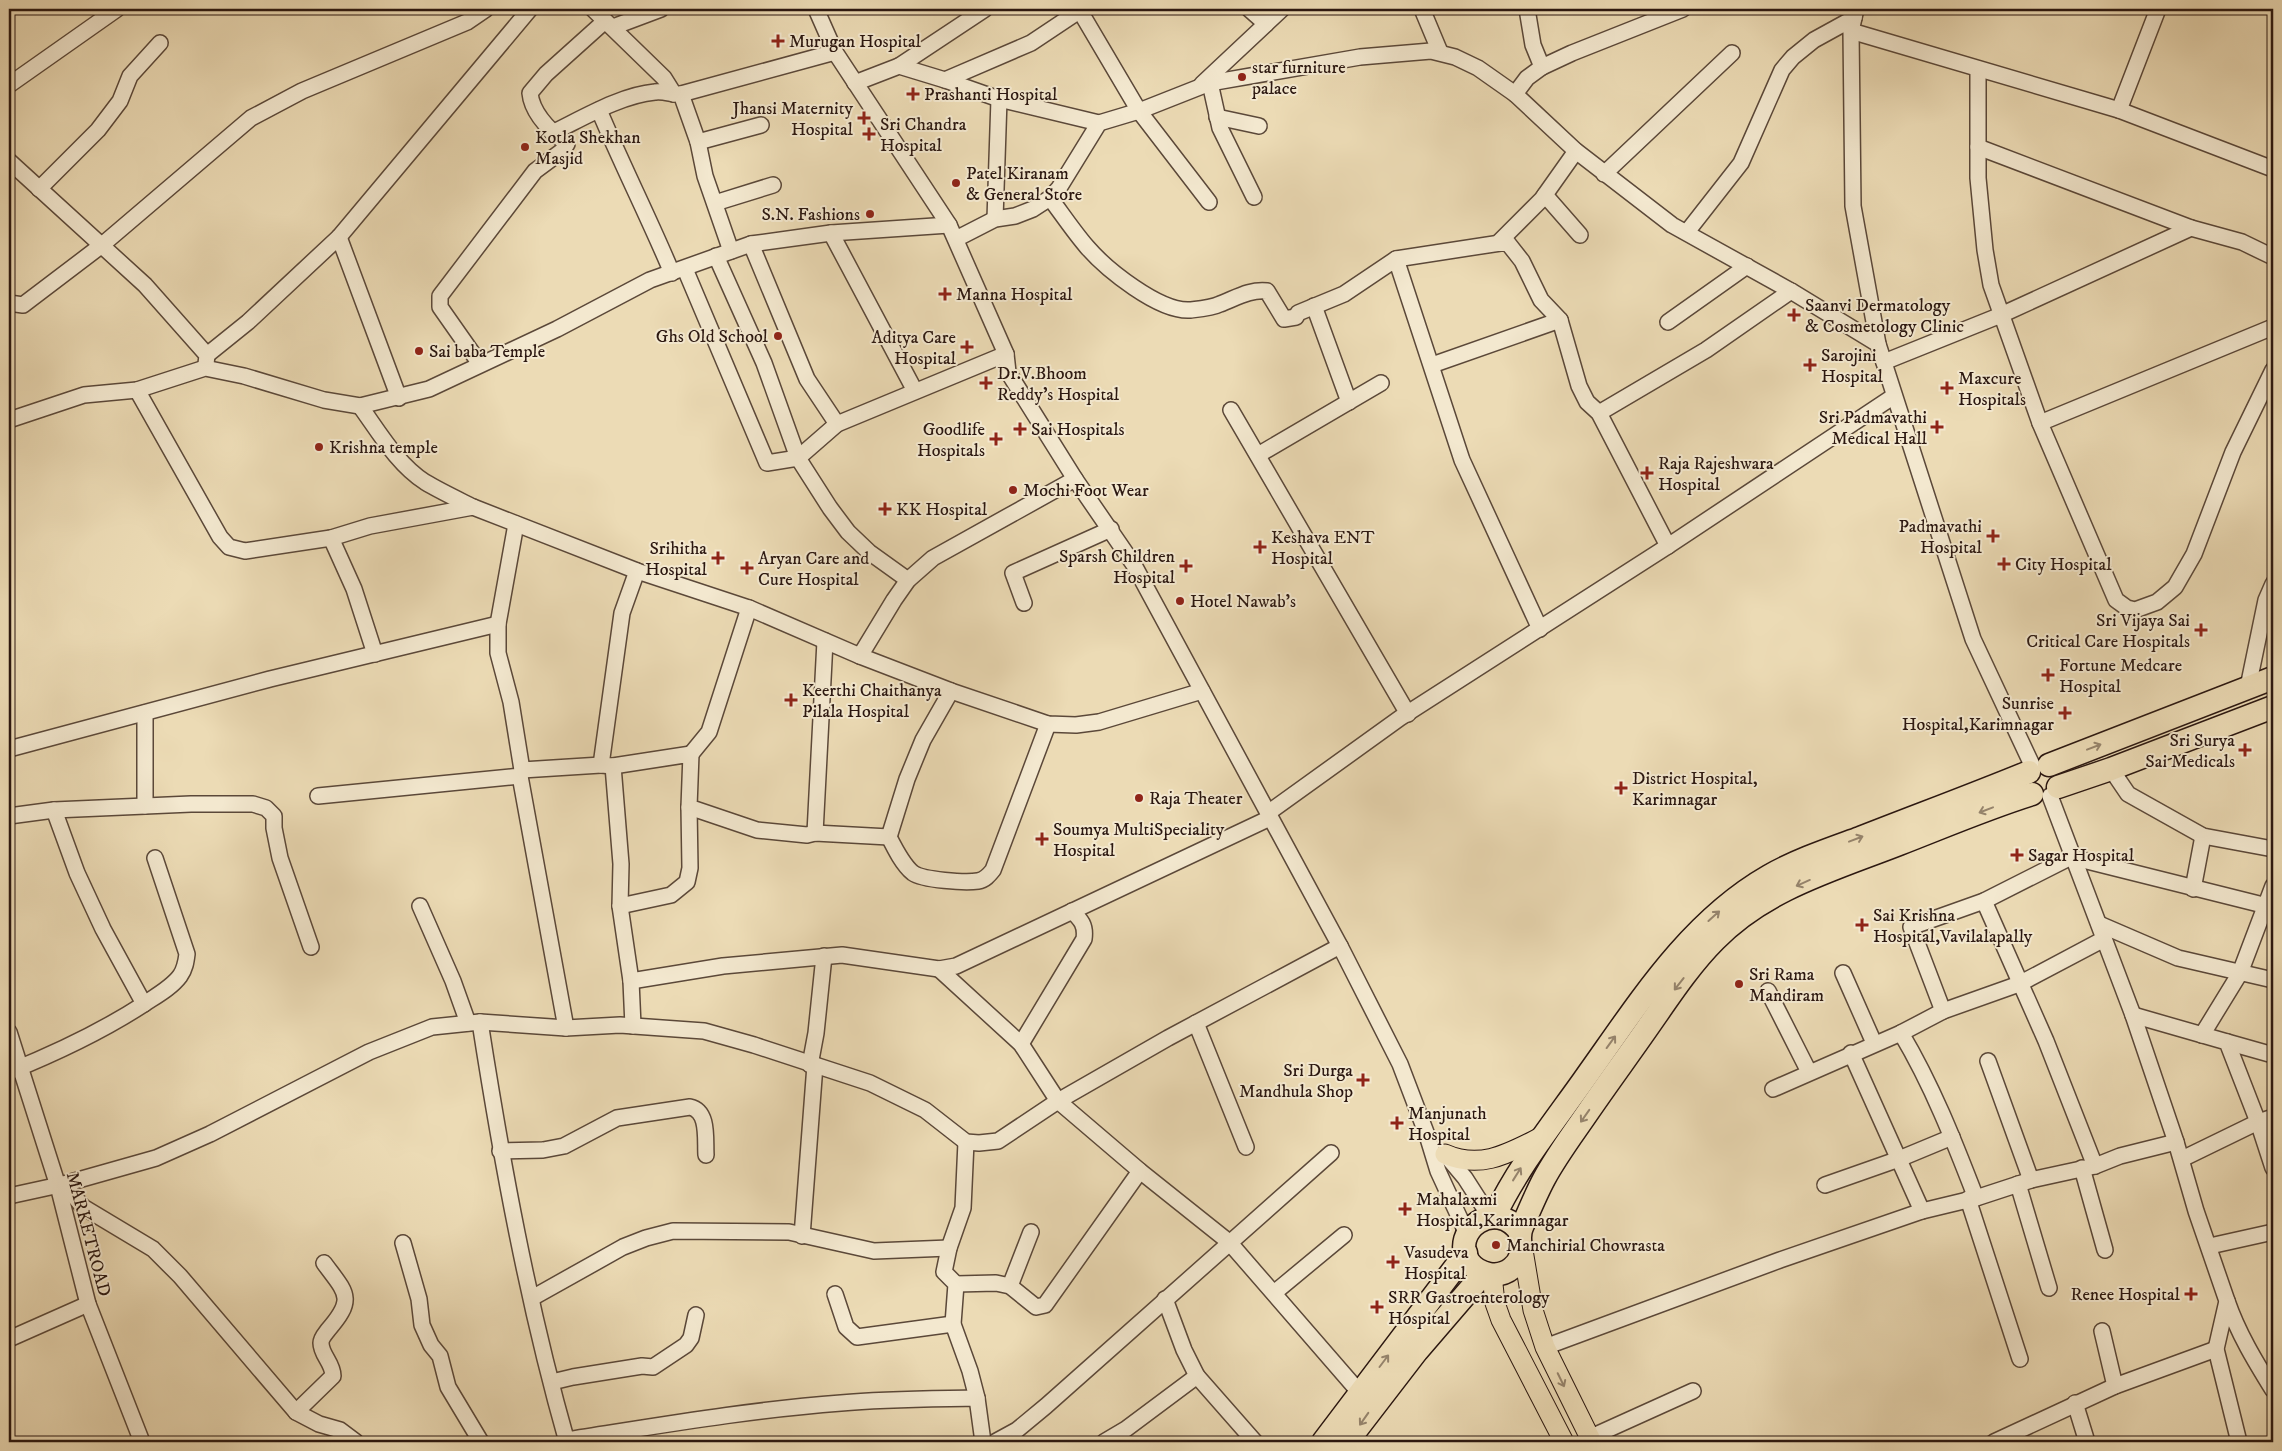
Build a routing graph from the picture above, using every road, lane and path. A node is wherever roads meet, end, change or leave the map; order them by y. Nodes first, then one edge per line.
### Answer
1 (117, 9) edge
2 (486, 9) edge
3 (530, 9) edge
4 (593, 9) edge
5 (661, 9) edge
6 (816, 9) edge
7 (985, 9) edge
8 (1249, 9) edge
9 (1282, 9) edge
10 (1422, 9) edge
11 (1527, 9) edge
12 (1683, 9) edge
13 (2158, 9) edge
14 (1081, 10) edge
15 (1854, 19) edge
16 (609, 24) junction
17 (1266, 24) junction
18 (160, 43) dead end
19 (835, 52) junction
20 (1440, 52) junction
21 (1732, 53) dead end
22 (899, 66) junction
23 (1542, 67) junction
24 (1978, 69) junction
25 (945, 80) junction
26 (856, 83) junction
27 (1205, 84) junction
28 (9, 85) edge
29 (678, 94) junction
30 (1515, 94) junction
31 (1000, 99) junction
32 (599, 110) junction
33 (2119, 110) junction
34 (1139, 111) junction
35 (1217, 117) junction
36 (1099, 123) junction
37 (761, 125) dead end
38 (1260, 126) dead end
39 (552, 133) junction
40 (698, 142) junction
41 (1978, 147) junction
42 (1576, 151) junction
43 (9, 161) edge
44 (2273, 168) edge
45 (1604, 174) junction
46 (773, 185) dead end
47 (39, 189) junction
48 (1545, 195) junction
49 (1254, 197) dead end
50 (1050, 198) junction
51 (1210, 202) dead end
52 (715, 203) junction
53 (995, 219) junction
54 (949, 226) junction
55 (2191, 228) junction
56 (1687, 232) junction
57 (831, 233) junction
58 (1580, 235) dead end
59 (339, 237) junction
60 (956, 239) junction
61 (1500, 241) junction
62 (751, 244) junction
63 (102, 245) junction
64 (724, 254) junction
65 (2273, 257) edge
66 (1396, 259) junction
67 (1747, 266) junction
68 (679, 271) junction
69 (1791, 291) junction
70 (9, 303) edge
71 (1314, 306) junction
72 (2001, 315) junction
73 (1560, 320) junction
74 (1668, 322) dead end
75 (2273, 327) edge
76 (1878, 344) junction
77 (1006, 354) junction
78 (206, 361) junction
79 (1884, 362) junction
80 (480, 364) junction
81 (1432, 364) junction
82 (2273, 370) edge
83 (1381, 383) dead end
84 (137, 390) junction
85 (915, 391) junction
86 (1894, 396) junction
87 (399, 398) junction
88 (1349, 402) junction
89 (360, 406) junction
90 (1231, 410) dead end
91 (1599, 412) junction
92 (9, 420) edge
93 (2040, 423) junction
94 (836, 424) junction
95 (1258, 455) junction
96 (798, 458) junction
97 (1075, 479) junction
98 (473, 507) junction
99 (516, 524) junction
100 (1111, 529) junction
101 (331, 538) junction
102 (1668, 546) junction
103 (636, 571) junction
104 (908, 580) junction
105 (2273, 584) edge
106 (1024, 603) dead end
107 (749, 608) junction
108 (498, 624) junction
109 (1540, 629) junction
110 (825, 641) junction
111 (375, 654) junction
112 (860, 656) junction
113 (2273, 678) edge
114 (2248, 687) junction
115 (951, 691) junction
116 (1202, 691) junction
117 (2273, 707) edge
118 (145, 713) junction
119 (1408, 714) junction
120 (1048, 724) junction
121 (9, 749) edge
122 (691, 754) junction
123 (607, 765) junction
124 (2037, 768) junction
125 (2112, 769) junction
126 (521, 773) junction
127 (2047, 792) junction
128 (318, 796) dead end
129 (145, 806) junction
130 (689, 807) junction
131 (54, 810) junction
132 (9, 816) edge
133 (1269, 816) junction
134 (815, 833) junction
135 (2203, 836) junction
136 (889, 837) junction
137 (2273, 849) edge
138 (2072, 857) junction
139 (155, 858) dead end
140 (2273, 886) edge
141 (2193, 889) junction
142 (1984, 902) junction
143 (420, 906) dead end
144 (620, 906) junction
145 (2267, 906) junction
146 (1072, 911) junction
147 (2099, 924) junction
148 (2104, 939) junction
149 (1340, 946) junction
150 (311, 947) dead end
151 (824, 956) junction
152 (939, 969) junction
153 (1843, 973) dead end
154 (2240, 973) junction
155 (2273, 980) edge
156 (631, 981) junction
157 (2019, 984) junction
158 (1768, 991) dead end
159 (144, 1004) junction
160 (1943, 1010) junction
161 (2133, 1015) junction
162 (474, 1023) junction
163 (1196, 1023) junction
164 (633, 1026) junction
165 (566, 1028) junction
166 (9, 1032) edge
167 (1901, 1033) junction
168 (2202, 1035) junction
169 (2227, 1042) junction
170 (1874, 1043) junction
171 (1021, 1044) junction
172 (1851, 1053) junction
173 (2273, 1055) edge
174 (1988, 1060) dead end
175 (812, 1065) junction
176 (15, 1069) edge
177 (1809, 1072) junction
178 (1773, 1089) dead end
179 (1058, 1101) junction
180 (2273, 1117) edge
181 (2258, 1122) junction
182 (1427, 1135) junction
183 (1542, 1137) junction
184 (1952, 1137) junction
185 (966, 1142) junction
186 (2176, 1142) junction
187 (1246, 1147) dead end
188 (500, 1151) junction
189 (1331, 1153) dead end
190 (1445, 1154) junction
191 (706, 1155) dead end
192 (2182, 1159) junction
193 (1899, 1160) junction
194 (2089, 1167) junction
195 (2273, 1168) edge
196 (1140, 1171) junction
197 (2025, 1182) junction
198 (61, 1185) junction
199 (1825, 1185) dead end
200 (9, 1196) edge
201 (1972, 1198) junction
202 (1922, 1211) junction
203 (1492, 1217) junction
204 (1031, 1232) dead end
205 (2273, 1232) edge
206 (1344, 1235) dead end
207 (802, 1236) junction
208 (1521, 1241) junction
209 (1229, 1242) junction
210 (403, 1243) dead end
211 (1466, 1243) junction
212 (2210, 1246) junction
213 (949, 1248) junction
214 (2106, 1250) dead end
215 (324, 1263) dead end
216 (1488, 1274) junction
217 (956, 1284) junction
218 (1010, 1286) junction
219 (2049, 1288) dead end
220 (1274, 1293) junction
221 (835, 1294) dead end
222 (532, 1298) junction
223 (1165, 1299) junction
224 (2227, 1301) junction
225 (88, 1304) junction
226 (696, 1315) dead end
227 (953, 1324) junction
228 (2102, 1331) dead end
229 (9, 1339) edge
230 (1545, 1347) junction
231 (2216, 1349) junction
232 (2020, 1359) dead end
233 (1197, 1376) junction
234 (552, 1382) junction
235 (2115, 1386) junction
236 (2273, 1390) edge
237 (1693, 1391) dead end
238 (1360, 1393) junction
239 (977, 1398) junction
240 (2075, 1403) junction
241 (296, 1412) junction
242 (1590, 1440) edge
243 (566, 1441) edge
244 (142, 1442) edge
245 (356, 1442) edge
246 (481, 1442) edge
247 (983, 1442) edge
248 (995, 1442) edge
249 (1104, 1442) edge
250 (1255, 1442) edge
251 (1323, 1442) edge
252 (1347, 1442) edge
253 (1564, 1442) edge
254 (1994, 1442) edge
255 (2087, 1442) edge
256 (2239, 1442) edge

1 - 28 street
2 - 63 street
3 - 59 street
4 - 16 street
5 - 16 street
6 - 19 street
7 - 22 street
8 - 17 street
9 - 17 street
10 - 20 street
11 - 23 street
12 - 23 street
13 - 33 street
14 - 25 street
14 - 34 street
15 - 24 street
15 - 56 street
15 - 76 street
16 - 29 street
16 - 39 street
17 - 27 street
18 - 47 street
19 - 26 street
19 - 29 street
20 - 27 street
20 - 30 street
21 - 45 street
22 - 25 street
22 - 26 street
23 - 30 street
24 - 33 street
24 - 41 street
25 - 31 street
26 - 54 street
27 - 34 street
27 - 35 street
29 - 32 street
29 - 40 street
30 - 42 street
31 - 36 street
31 - 53 street
32 - 39 street
32 - 68 street
33 - 44 street
34 - 36 street
34 - 51 street
35 - 38 street
35 - 49 street
36 - 50 street
37 - 40 street
39 - 80 street
40 - 52 street
41 - 55 street
41 - 72 street
42 - 45 street
42 - 48 street
43 - 47 street
45 - 56 street
46 - 52 street
47 - 63 street
48 - 58 street
48 - 61 street
50 - 53 street
50 - 71 street
52 - 64 street
53 - 60 street
54 - 57 street
54 - 60 street
55 - 65 street
55 - 72 street
56 - 67 street
57 - 62 street
57 - 85 street
59 - 78 street
59 - 87 street
60 - 77 street
61 - 66 street
61 - 73 street
62 - 64 street
62 - 94 street
63 - 70 street
63 - 78 street
64 - 68 street
64 - 96 street
66 - 71 street
66 - 81 street
67 - 69 street
67 - 74 street
68 - 80 street
68 - 96 street
69 - 76 street
69 - 91 street
71 - 88 street
72 - 79 street
72 - 93 street
73 - 81 street
73 - 91 street
75 - 93 street
76 - 79 street
77 - 85 street
77 - 97 street
78 - 84 street
78 - 89 street
79 - 86 street
80 - 87 street
81 - 109 street
82 - 93 street
83 - 88 street
84 - 92 street
84 - 101 street
85 - 94 street
86 - 102 street
86 - 124 street
87 - 89 street
88 - 95 street
89 - 98 street
90 - 95 street
91 - 102 street
94 - 96 street
95 - 119 street
96 - 104 street
97 - 100 street
97 - 104 street
98 - 99 street
98 - 101 street
99 - 103 street
99 - 108 street
100 - 106 street
100 - 116 street
101 - 111 street
102 - 109 street
103 - 107 street
103 - 123 street
104 - 112 street
105 - 114 street
107 - 110 street
107 - 122 street
108 - 111 street
108 - 126 street
109 - 119 street
110 - 112 street
110 - 134 street
111 - 118 street
112 - 115 street
113 - 114 highway
124 -> 114 highway
115 - 120 street
115 - 136 street
116 - 120 street
116 - 133 street
117 - 125 highway
118 - 121 street
118 - 129 street
119 - 133 street
120 - 136 street
122 - 123 street
122 - 130 street
123 - 126 street
123 - 144 street
124 - 127 highway
124 - 127 highway
183 -> 124 highway
125 - 127 highway
125 - 135 street
126 - 128 street
126 - 165 street
127 - 138 street
127 -> 208 highway
129 - 131 street
129 - 150 street
130 - 134 street
130 - 144 street
131 - 132 street
131 - 159 street
133 - 146 street
133 - 149 street
134 - 136 street
135 - 137 street
135 - 141 street
138 - 141 street
138 - 142 street
138 - 147 street
139 - 159 street
140 - 145 street
141 - 145 street
142 - 157 street
142 - 160 street
143 - 162 street
144 - 156 street
145 - 154 street
146 - 152 street
146 - 171 street
147 - 148 street
147 - 154 street
148 - 157 street
148 - 161 street
149 - 163 street
149 - 182 street
151 - 152 street
151 - 156 street
151 - 175 street
152 - 171 street
153 - 170 street
154 - 155 street
154 - 168 street
156 - 164 street
157 - 160 street
157 - 194 street
158 - 177 street
159 - 176 street
160 - 167 street
161 - 168 street
161 - 186 street
162 - 165 street
162 - 188 street
162 - 198 street
163 - 179 street
163 - 187 street
164 - 165 street
164 - 175 street
166 - 176 street, MARKETROAD
167 - 170 street
167 - 184 street
168 - 169 street
169 - 173 street
169 - 181 street
170 - 172 street
171 - 179 street
172 - 177 street
172 - 193 street
174 - 197 street
175 - 185 street
175 - 207 street
176 - 198 street, MARKETROAD
177 - 178 street
179 - 185 street
179 - 196 street
180 - 181 street
181 - 192 street
181 - 195 street
182 - 190 street
182 - 211 street
183 - 190 main road
203 -> 183 highway
184 - 193 street
184 - 201 street
185 - 213 street
186 - 192 street
186 - 194 street
188 - 191 street
188 - 222 street
189 - 209 street
190 - 203 street
192 - 212 street
193 - 199 street
193 - 202 street
194 - 197 street
194 - 214 street
196 - 209 street
196 - 218 street
197 - 201 street
197 - 219 street
198 - 200 street
198 - 225 street, MARKETROAD
198 - 241 street
201 - 202 street
201 - 232 street
202 - 230 street
203 - 208 highway
203 - 211 highway
204 - 218 street
205 - 212 street
206 - 220 street
207 - 213 street
207 - 222 street
208 - 216 highway
208 - 230 main road
209 - 220 street
209 - 223 street
210 - 246 street
211 - 216 highway
238 -> 211 highway
212 - 224 street
213 - 217 street
215 - 241 street
216 -> 252 highway
216 - 253 main road
217 - 218 street
217 - 227 street
220 - 238 street
221 - 227 street
222 - 234 street
223 - 233 street
223 - 248 street
224 - 231 street
224 - 236 street
225 - 229 street
225 - 244 street, MARKETROAD
226 - 234 street
227 - 239 street
228 - 235 street
230 -> 242 main road
231 - 235 street
231 - 256 street
233 - 249 street
233 - 250 street
234 - 243 street
235 - 240 street
237 - 242 street
238 - 251 highway
239 - 243 street
239 - 247 street
240 - 254 street
240 - 255 street
241 - 245 street

